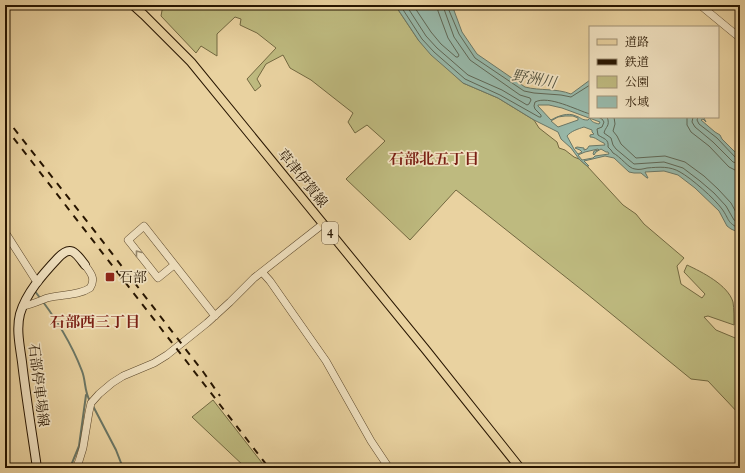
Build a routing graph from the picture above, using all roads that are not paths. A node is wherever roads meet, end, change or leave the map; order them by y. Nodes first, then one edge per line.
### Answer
1 (133, 5) edge
2 (700, 5) edge
3 (740, 38) edge
4 (323, 224) junction
5 (5, 232) edge
6 (85, 265) joint
7 (174, 265) junction
8 (262, 272) junction
9 (34, 286) junction
10 (23, 306) junction
11 (215, 316) junction
12 (37, 468) edge
13 (76, 468) edge
14 (389, 468) edge
15 (520, 468) edge

1 - 4 main road, 草津伊賀線 / 4
2 - 3 street
4 - 8 street
4 - 15 main road, 草津伊賀線 / 4
5 - 9 street
6 - 9 main road, 石部停車場線
6 - 10 street
7 -> 7 street
7 - 11 street
8 - 11 street
8 - 14 street
9 - 10 main road, 石部停車場線
10 - 12 main road, 石部停車場線
11 - 13 street

